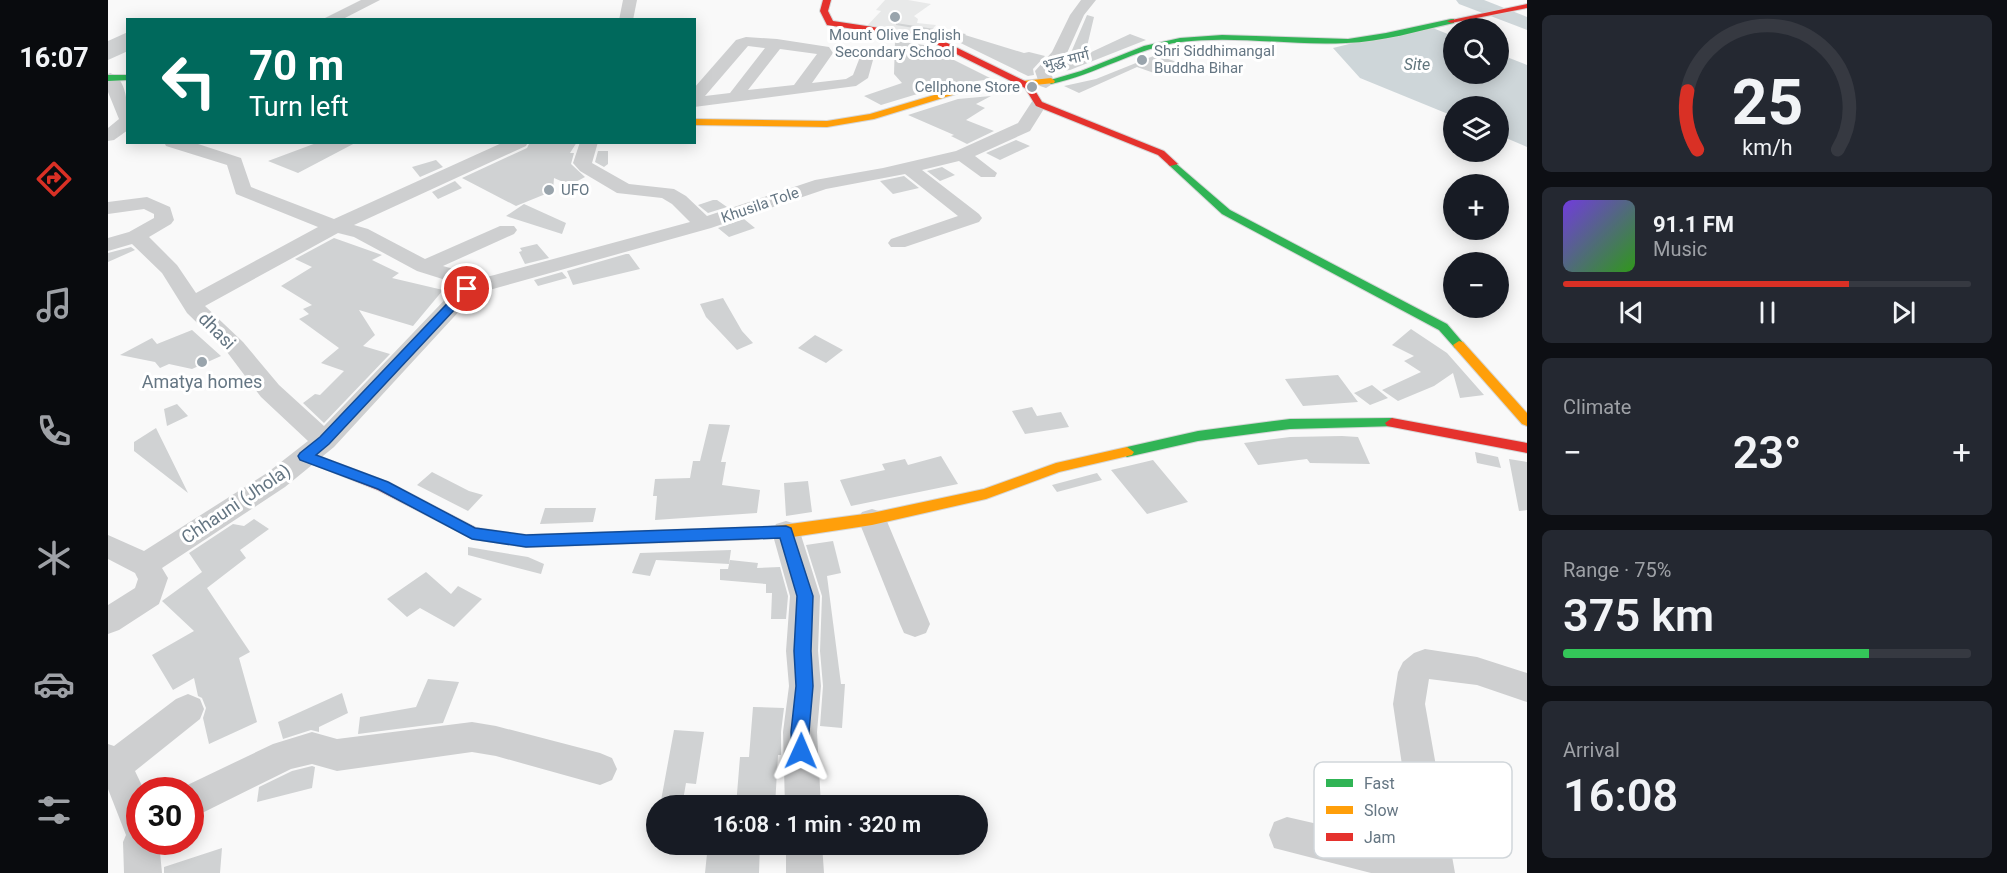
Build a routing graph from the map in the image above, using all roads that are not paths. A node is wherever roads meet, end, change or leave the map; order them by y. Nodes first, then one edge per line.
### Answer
1 (373, 0) edge
2 (630, 0) edge
3 (827, 0) edge
4 (1089, 0) edge
5 (1526, 6) edge
6 (332, 18) edge
7 (626, 18) edge
8 (815, 31) dead end
9 (777, 43) junction
10 (804, 46) junction
11 (865, 60) dead end
12 (126, 77) edge
13 (109, 78) edge
14 (1046, 83) junction
15 (1028, 86) junction
16 (799, 89) junction
17 (735, 97) junction
18 (696, 98) edge
19 (696, 100) edge
20 (1040, 104) junction
21 (126, 116) edge
22 (126, 122) edge
23 (696, 122) edge
24 (108, 136) edge
25 (178, 144) edge
26 (516, 144) edge
27 (588, 144) edge
28 (962, 155) junction
29 (908, 168) junction
30 (988, 173) dead end
31 (108, 208) edge
32 (704, 224) junction
33 (337, 225) junction
34 (507, 230) dead end
35 (136, 236) junction
36 (898, 243) dead end
37 (108, 245) edge
38 (424, 267) junction
39 (467, 289) junction
40 (192, 304) junction
41 (1527, 421) edge
42 (315, 448) junction
43 (1527, 448) edge
44 (872, 519) junction
45 (786, 532) junction
46 (108, 546) edge
47 (146, 565) junction
48 (108, 621) edge
49 (915, 624) dead end
50 (1527, 688) edge
51 (188, 709) dead end
52 (1418, 762) edge
53 (112, 763) edge
54 (600, 769) dead end
55 (126, 794) edge
56 (204, 795) edge
57 (803, 795) edge
58 (1287, 835) dead end
59 (1314, 842) edge
60 (142, 855) edge
61 (804, 855) edge
62 (1382, 858) edge
63 (1436, 871) edge
64 (143, 873) edge
65 (805, 873) edge

1 - 6 street
2 - 7 street
3 - 15 street
4 - 14 street
5 - 14 street, भुद्ध मार्ग
8 - 10 street
9 - 10 street
9 - 17 street
9 - 18 street
10 - 16 street
11 - 16 street
12 - 13 street
13 - 21 street
14 - 15 street, भुद्ध मार्ग
15 - 20 street
15 - 23 street, भुद्ध मार्ग
16 - 17 street
17 - 19 street
20 - 28 street, Khusila Tole
20 - 41 street
22 - 24 street
25 - 33 street
26 - 33 street
27 - 32 street
28 - 29 street, Khusila Tole
28 - 30 street
29 - 32 street, Khusila Tole
29 - 36 street
31 - 35 street
32 - 39 street, Khusila Tole
33 - 38 street
33 - 40 street
34 - 38 street
35 - 37 street
35 - 40 street, dhasi
38 - 39 street
39 - 42 street, Chhauni (Jhola)
40 - 42 street, dhasi
42 - 45 street
42 - 47 street, Chhauni (Jhola)
43 - 44 street
44 - 45 street
44 - 49 street
45 - 57 street
46 - 47 street
47 - 48 street
50 - 52 street
51 - 53 street
53 - 55 street
54 - 56 street
58 - 59 street
60 - 64 street
61 - 65 street
62 - 63 street

